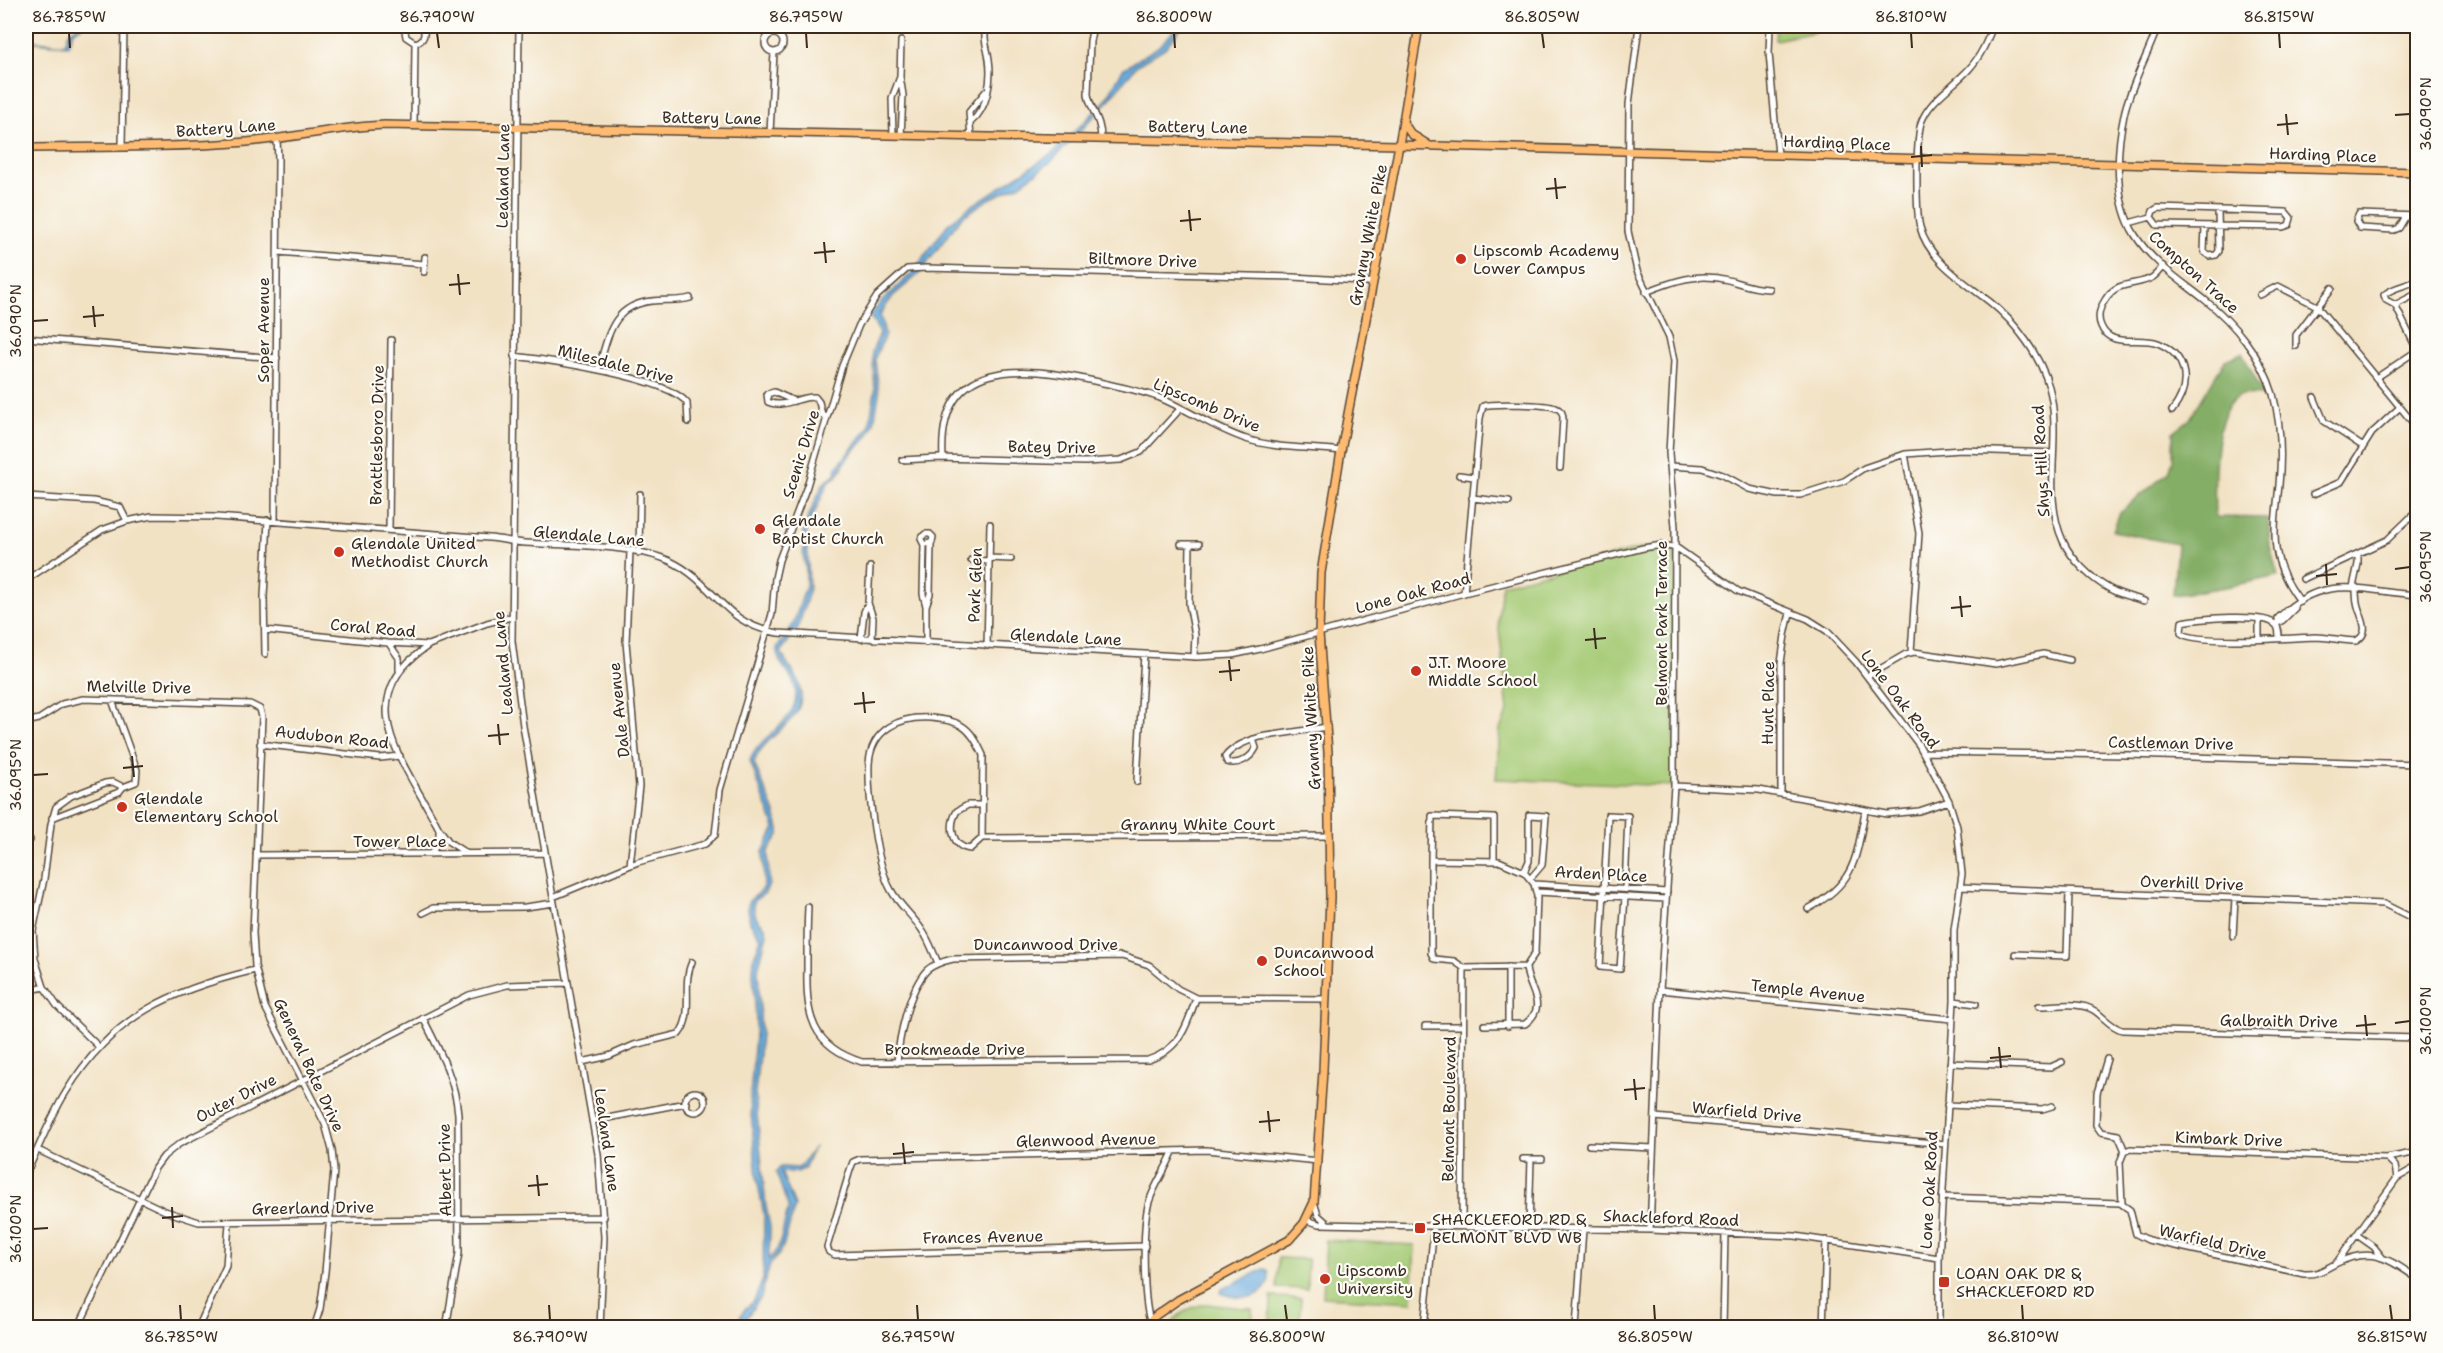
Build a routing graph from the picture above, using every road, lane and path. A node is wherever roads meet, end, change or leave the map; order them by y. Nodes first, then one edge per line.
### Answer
1 (124, 26) edge
2 (409, 26) edge
3 (421, 26) edge
4 (519, 26) edge
5 (986, 26) edge
6 (1093, 26) edge
7 (1419, 26) edge
8 (1639, 26) edge
9 (1770, 26) edge
10 (1993, 26) edge
11 (2158, 26) edge
12 (902, 41) dead end
13 (414, 43) junction
14 (774, 52) dead end
15 (900, 77) junction
16 (986, 91) junction
17 (971, 122) junction
18 (1403, 122) junction
19 (414, 126) junction
20 (518, 127) junction
21 (770, 133) junction
22 (893, 135) junction
23 (901, 136) junction
24 (971, 137) junction
25 (276, 139) junction
26 (1101, 139) junction
27 (1399, 145) junction
28 (122, 146) junction
29 (1432, 146) junction
30 (26, 148) edge
31 (1628, 151) junction
32 (1778, 155) junction
33 (1917, 159) junction
34 (2119, 164) junction
35 (2418, 172) edge
36 (2218, 211) junction
37 (2406, 216) junction
38 (2418, 216) edge
39 (2151, 217) junction
40 (2129, 223) junction
41 (2205, 225) junction
42 (2218, 226) junction
43 (278, 252) junction
44 (2163, 266) junction
45 (913, 268) joint
46 (424, 272) dead end
47 (2418, 280) edge
48 (1373, 283) junction
49 (2332, 288) dead end
50 (1769, 289) dead end
51 (1646, 292) junction
52 (2418, 293) edge
53 (2260, 295) dead end
54 (690, 298) dead end
55 (2395, 305) junction
56 (2317, 306) junction
57 (26, 338) edge
58 (391, 340) dead end
59 (2296, 346) dead end
60 (2417, 350) edge
61 (514, 356) junction
62 (277, 358) junction
63 (598, 370) junction
64 (2376, 378) junction
65 (2314, 397) dead end
66 (795, 401) junction
67 (1181, 408) junction
68 (2399, 408) junction
69 (2172, 411) dead end
70 (826, 417) junction
71 (688, 422) dead end
72 (2418, 429) edge
73 (2362, 446) junction
74 (1341, 451) junction
75 (2053, 453) junction
76 (1905, 454) junction
77 (943, 458) junction
78 (902, 460) dead end
79 (1670, 466) junction
80 (1560, 468) dead end
81 (1459, 475) dead end
82 (1474, 477) junction
83 (640, 494) dead end
84 (2313, 494) dead end
85 (26, 497) edge
86 (1472, 498) junction
87 (1509, 502) dead end
88 (2418, 510) edge
89 (267, 520) junction
90 (127, 521) junction
91 (275, 521) junction
92 (990, 525) dead end
93 (389, 530) junction
94 (512, 541) junction
95 (931, 544) junction
96 (1181, 544) dead end
97 (1190, 544) junction
98 (1200, 544) dead end
99 (924, 545) junction
100 (1675, 547) junction
101 (630, 551) junction
102 (639, 553) junction
103 (2358, 555) junction
104 (1011, 559) dead end
105 (971, 560) dead end
106 (989, 560) junction
107 (870, 567) dead end
108 (923, 573) junction
109 (931, 573) junction
110 (2303, 579) dead end
111 (26, 580) edge
112 (2354, 587) junction
113 (1464, 593) junction
114 (2418, 596) edge
115 (2144, 601) dead end
116 (868, 603) junction
117 (2297, 603) junction
118 (926, 606) junction
119 (1791, 613) junction
120 (511, 617) junction
121 (2259, 620) junction
122 (2277, 623) junction
123 (265, 630) junction
124 (766, 632) junction
125 (1319, 633) junction
126 (2259, 638) junction
127 (2279, 638) junction
128 (861, 639) junction
129 (872, 639) junction
130 (388, 643) junction
131 (926, 643) junction
132 (429, 645) junction
133 (987, 646) junction
134 (1911, 652) junction
135 (265, 654) dead end
136 (1144, 654) junction
137 (1194, 657) junction
138 (2070, 660) dead end
139 (399, 670) junction
140 (1868, 676) junction
141 (112, 700) junction
142 (257, 707) joint
143 (26, 722) edge
144 (1327, 727) junction
145 (1253, 739) junction
146 (260, 744) junction
147 (1924, 752) junction
148 (400, 756) junction
149 (2418, 764) edge
150 (1137, 782) dead end
151 (1674, 786) junction
152 (123, 787) junction
153 (1781, 794) junction
154 (1949, 801) junction
155 (981, 805) junction
156 (1865, 811) junction
157 (52, 818) junction
158 (439, 829) junction
159 (1330, 836) junction
160 (982, 838) junction
161 (545, 853) junction
162 (431, 854) junction
163 (468, 854) junction
164 (256, 855) junction
165 (1431, 860) junction
166 (1494, 861) junction
167 (630, 865) junction
168 (1524, 872) junction
169 (1532, 882) junction
170 (1961, 887) junction
171 (1604, 888) junction
172 (1625, 889) junction
173 (1537, 892) junction
174 (1667, 892) junction
175 (2069, 892) junction
176 (1604, 895) junction
177 (1625, 897) junction
178 (2235, 898) junction
179 (1666, 899) junction
180 (553, 900) junction
181 (807, 907) dead end
182 (1808, 909) dead end
183 (423, 913) dead end
184 (2418, 921) edge
185 (2234, 936) dead end
186 (2015, 954) dead end
187 (692, 962) dead end
188 (938, 963) junction
189 (1508, 967) junction
190 (1526, 967) junction
191 (1464, 968) junction
192 (255, 970) junction
193 (568, 983) junction
194 (44, 987) junction
195 (1660, 990) junction
196 (26, 991) edge
197 (1196, 998) junction
198 (1326, 999) junction
199 (1954, 1001) junction
200 (1976, 1004) dead end
201 (2039, 1006) dead end
202 (423, 1018) junction
203 (1952, 1019) junction
204 (1484, 1025) dead end
205 (1425, 1026) dead end
206 (1463, 1026) junction
207 (1508, 1026) junction
208 (681, 1032) junction
209 (687, 1036) dead end
210 (2418, 1038) edge
211 (99, 1047) junction
212 (2107, 1059) dead end
213 (582, 1062) junction
214 (2062, 1062) dead end
215 (897, 1063) junction
216 (1950, 1063) junction
217 (303, 1080) junction
218 (686, 1103) dead end
219 (1947, 1105) junction
220 (2052, 1106) dead end
221 (1655, 1117) junction
222 (592, 1121) junction
223 (1945, 1144) junction
224 (1589, 1145) dead end
225 (1653, 1148) junction
226 (38, 1150) junction
227 (2125, 1151) junction
228 (1173, 1152) junction
229 (2418, 1152) edge
230 (2387, 1158) junction
231 (1522, 1159) dead end
232 (1531, 1159) junction
233 (1542, 1160) dead end
234 (1318, 1161) junction
235 (2418, 1166) edge
236 (26, 1174) edge
237 (2397, 1178) junction
238 (1942, 1197) junction
239 (140, 1198) junction
240 (1314, 1202) junction
241 (2122, 1203) junction
242 (604, 1217) junction
243 (459, 1220) junction
244 (1306, 1220) junction
245 (330, 1222) junction
246 (229, 1223) junction
247 (1329, 1224) junction
248 (1434, 1226) junction
249 (1461, 1227) junction
250 (1529, 1228) junction
251 (1582, 1229) junction
252 (1650, 1230) junction
253 (1725, 1233) junction
254 (2357, 1234) junction
255 (1826, 1240) junction
256 (828, 1245) joint
257 (1145, 1246) junction
258 (2382, 1257) junction
259 (1939, 1258) junction
260 (2335, 1264) junction
261 (2418, 1280) edge
262 (1147, 1324) edge
263 (78, 1328) edge
264 (198, 1328) edge
265 (314, 1328) edge
266 (446, 1328) edge
267 (600, 1328) edge
268 (1424, 1328) edge
269 (1576, 1328) edge
270 (1723, 1328) edge
271 (1823, 1328) edge
272 (1939, 1328) edge

1 - 28 street
2 - 13 street
3 - 13 street
4 - 20 street, Lealand Lane
5 - 16 street
6 - 26 street
7 - 18 main road, Granny White Pike
8 - 31 street, Belmont Park Terrace
9 - 32 street
10 - 33 street, Shys Hill Road
11 - 34 street, Compton Trace
12 - 15 street
13 - 19 street
14 - 21 street
15 - 22 street
15 - 23 street
16 - 17 street
16 - 17 street
17 - 24 street
18 - 27 main road, Granny White Pike
18 - 29 main road
19 - 20 main road, Battery Lane
19 - 25 main road, Battery Lane
20 - 21 main road, Battery Lane
20 - 61 street, Lealand Lane
21 - 22 main road, Battery Lane
22 - 23 main road, Battery Lane
23 - 24 main road, Battery Lane
24 - 26 main road, Battery Lane
25 - 28 main road, Battery Lane
25 - 43 street, Soper Avenue
26 - 27 main road, Battery Lane
27 - 29 main road, Harding Place
27 - 48 main road, Granny White Pike
28 - 30 main road, Battery Lane
29 - 31 main road, Harding Place
31 - 32 main road, Harding Place
31 - 51 street, Belmont Park Terrace
32 - 33 main road, Harding Place
33 - 34 main road, Harding Place
33 - 75 street, Shys Hill Road
34 - 35 main road, Harding Place
34 - 40 street, Compton Trace
36 - 39 street
36 - 42 street
36 - 42 street
37 - 37 street
37 - 38 street
39 - 40 street
39 - 41 street
40 - 44 street, Compton Trace
41 - 42 street
41 - 42 street
43 - 46 street
43 - 62 street, Soper Avenue
44 - 69 street
44 - 117 street, Compton Trace
45 - 48 street, Biltmore Drive
45 - 70 street, Scenic Drive
47 - 55 street
48 - 74 main road, Granny White Pike
49 - 56 street
50 - 51 street
51 - 79 street, Belmont Park Terrace
52 - 55 street
53 - 56 street
54 - 63 street
55 - 60 street
56 - 59 street
56 - 64 street
57 - 62 street
58 - 93 street, Brattlesboro Drive
60 - 64 street
61 - 63 street, Milesdale Drive
61 - 94 street, Lealand Lane
62 - 91 street, Soper Avenue
63 - 71 street, Milesdale Drive
64 - 68 street
65 - 73 street
66 - 66 street
66 - 70 street
67 - 74 street, Lipscomb Drive
67 - 77 street, Batey Drive
67 - 77 street, Lipscomb Drive
68 - 72 street
68 - 73 street
70 - 124 street, Scenic Drive
73 - 84 street
74 - 125 main road, Granny White Pike
75 - 76 street
75 - 115 street, Shys Hill Road
76 - 79 street
76 - 134 street
77 - 78 street, Batey Drive
79 - 100 street, Belmont Park Terrace
80 - 82 street
81 - 82 street
82 - 86 street
83 - 102 street
85 - 90 street
86 - 87 street
86 - 113 street
88 - 103 street
89 - 90 street, Glendale Lane
89 - 91 street, Glendale Lane
89 - 123 street
90 - 111 street, Glendale Lane
91 - 93 street, Glendale Lane
92 - 106 street, Park Glen
93 - 94 street, Glendale Lane
94 - 101 street, Glendale Lane
94 - 120 street, Lealand Lane
95 - 99 street
95 - 99 street
95 - 109 street
96 - 97 street
97 - 98 street
97 - 137 street
99 - 108 street
100 - 113 street, Lone Oak Road
100 - 119 street, Lone Oak Road
100 - 151 street, Belmont Park Terrace
101 - 102 street, Glendale Lane
101 - 167 street, Dale Avenue
102 - 124 street, Glendale Lane
103 - 110 street
103 - 112 street
104 - 106 street
105 - 106 street
106 - 133 street, Park Glen
107 - 116 street
108 - 109 street
108 - 118 street
109 - 118 street
112 - 114 street
112 - 117 street
112 - 127 street
113 - 125 street, Lone Oak Road
116 - 128 street
116 - 129 street
117 - 122 street
118 - 131 street
119 - 140 street, Lone Oak Road
119 - 153 street, Hunt Place
120 - 132 street, Coral Road
120 - 161 street, Lealand Lane
121 - 122 street
121 - 126 street
121 - 126 street
122 - 127 street
123 - 130 street, Coral Road
123 - 135 street
124 - 128 street, Glendale Lane
124 - 167 street, Scenic Drive
125 - 137 street, Glendale Lane
125 - 144 main road, Granny White Pike
126 - 127 street
128 - 129 street, Glendale Lane
129 - 131 street, Glendale Lane
130 - 132 street, Coral Road
130 - 139 street
131 - 133 street, Glendale Lane
132 - 139 street
133 - 136 street, Glendale Lane
134 - 138 street
134 - 140 street
136 - 137 street, Glendale Lane
136 - 150 street
139 - 148 street
140 - 147 street, Lone Oak Road
141 - 142 street, Melville Drive
141 - 143 street, Melville Drive
141 - 152 street
142 - 146 street, General Bate Drive
144 - 145 street
144 - 159 main road, Granny White Pike
145 - 145 street
146 - 148 street, Audubon Road
146 - 164 street, General Bate Drive
147 - 149 street, Castleman Drive
147 - 154 street, Lone Oak Road
148 - 158 street
151 - 153 street
151 - 174 street, Belmont Park Terrace
152 - 157 street
152 - 157 street
153 - 156 street
154 - 156 street
154 - 170 street, Lone Oak Road
155 - 160 street
155 - 160 street, Granny White Court
155 - 188 street
156 - 182 street
157 - 194 street
158 - 162 street
158 - 163 street
159 - 160 street, Granny White Court
159 - 198 main road, Granny White Pike
161 - 163 street, Tower Place
161 - 180 street, Lealand Lane
162 - 163 street, Tower Place
162 - 164 street, Tower Place
164 - 192 street, General Bate Drive
165 - 166 street
165 - 166 street
165 - 191 street
166 - 168 street
167 - 180 street
168 - 169 street
168 - 169 street
169 - 171 street, Arden Place
169 - 173 street
170 - 175 street, Overhill Drive
170 - 199 street, Lone Oak Road
171 - 172 street, Arden Place
171 - 172 street
171 - 176 street
172 - 174 street, Arden Place
173 - 176 street, Arden Place
173 - 190 street
174 - 179 street, Belmont Park Terrace
175 - 178 street, Overhill Drive
175 - 186 street
176 - 177 street, Arden Place
176 - 177 street
177 - 179 street, Arden Place
178 - 184 street, Overhill Drive
178 - 185 street
179 - 195 street, Belmont Park Terrace
180 - 183 street
180 - 193 street, Lealand Lane
181 - 215 street, Brookmeade Drive
187 - 208 street
188 - 197 street, Duncanwood Drive
188 - 215 street
189 - 190 street
189 - 191 street
189 - 207 street
190 - 207 street
191 - 206 street, Belmont Boulevard
192 - 211 street
192 - 217 street, General Bate Drive
193 - 202 street, Outer Drive
193 - 213 street, Lealand Lane
194 - 196 street
194 - 211 street
195 - 203 street, Temple Avenue
195 - 221 street, Belmont Park Terrace
197 - 198 street, Duncanwood Drive
197 - 215 street, Brookmeade Drive
198 - 234 main road, Granny White Pike
199 - 200 street
199 - 203 street, Lone Oak Road
201 - 210 street, Galbraith Drive
202 - 217 street, Outer Drive
202 - 243 street, Albert Drive
203 - 216 street, Lone Oak Road
204 - 207 street
205 - 206 street
206 - 249 street, Belmont Boulevard
208 - 209 street
208 - 213 street
211 - 226 street
212 - 227 street
213 - 222 street, Lealand Lane
214 - 216 street
216 - 219 street, Lone Oak Road
217 - 239 street, Outer Drive
217 - 245 street, General Bate Drive
218 - 222 street
219 - 220 street
219 - 223 street, Lone Oak Road
221 - 223 street, Warfield Drive
221 - 225 street, Belmont Park Terrace
222 - 242 street, Lealand Lane
223 - 238 street, Lone Oak Road
224 - 225 street
225 - 252 street, Belmont Park Terrace
226 - 236 street
226 - 239 street, Greerland Drive
227 - 230 street, Kimbark Drive
227 - 241 street
228 - 234 street, Glenwood Avenue
228 - 256 street, Glenwood Avenue
228 - 257 street
229 - 230 street, Kimbark Drive
230 - 237 street
231 - 232 street
232 - 233 street
232 - 250 street
234 - 240 main road, Granny White Pike
235 - 237 street
237 - 254 street
238 - 241 street
238 - 259 street, Lone Oak Road
239 - 246 street, Greerland Drive
239 - 263 street, Outer Drive
240 - 244 main road, Granny White Pike
240 - 247 street
241 - 260 street, Warfield Drive
242 - 243 street, Greerland Drive
242 - 267 street, Lealand Lane
243 - 245 street, Greerland Drive
243 - 266 street, Albert Drive
244 - 247 street, Shackleford Road
244 - 262 main road, Granny White Pike
245 - 246 street, Greerland Drive
245 - 265 street, General Bate Drive
246 - 264 street
247 - 248 street, Shackleford Road
248 - 249 street, Shackleford Road
248 - 268 street
249 - 250 street, Shackleford Road
250 - 251 street, Shackleford Road
251 - 252 street, Shackleford Road
251 - 269 street
252 - 253 street, Shackleford Road
253 - 255 street, Shackleford Road
253 - 270 street
254 - 258 street
254 - 260 street
255 - 259 street, Shackleford Road
255 - 271 street
256 - 257 street, Frances Avenue
257 - 262 street
258 - 260 street, Warfield Drive
258 - 261 street, Warfield Drive
259 - 272 street, Lone Oak Road

